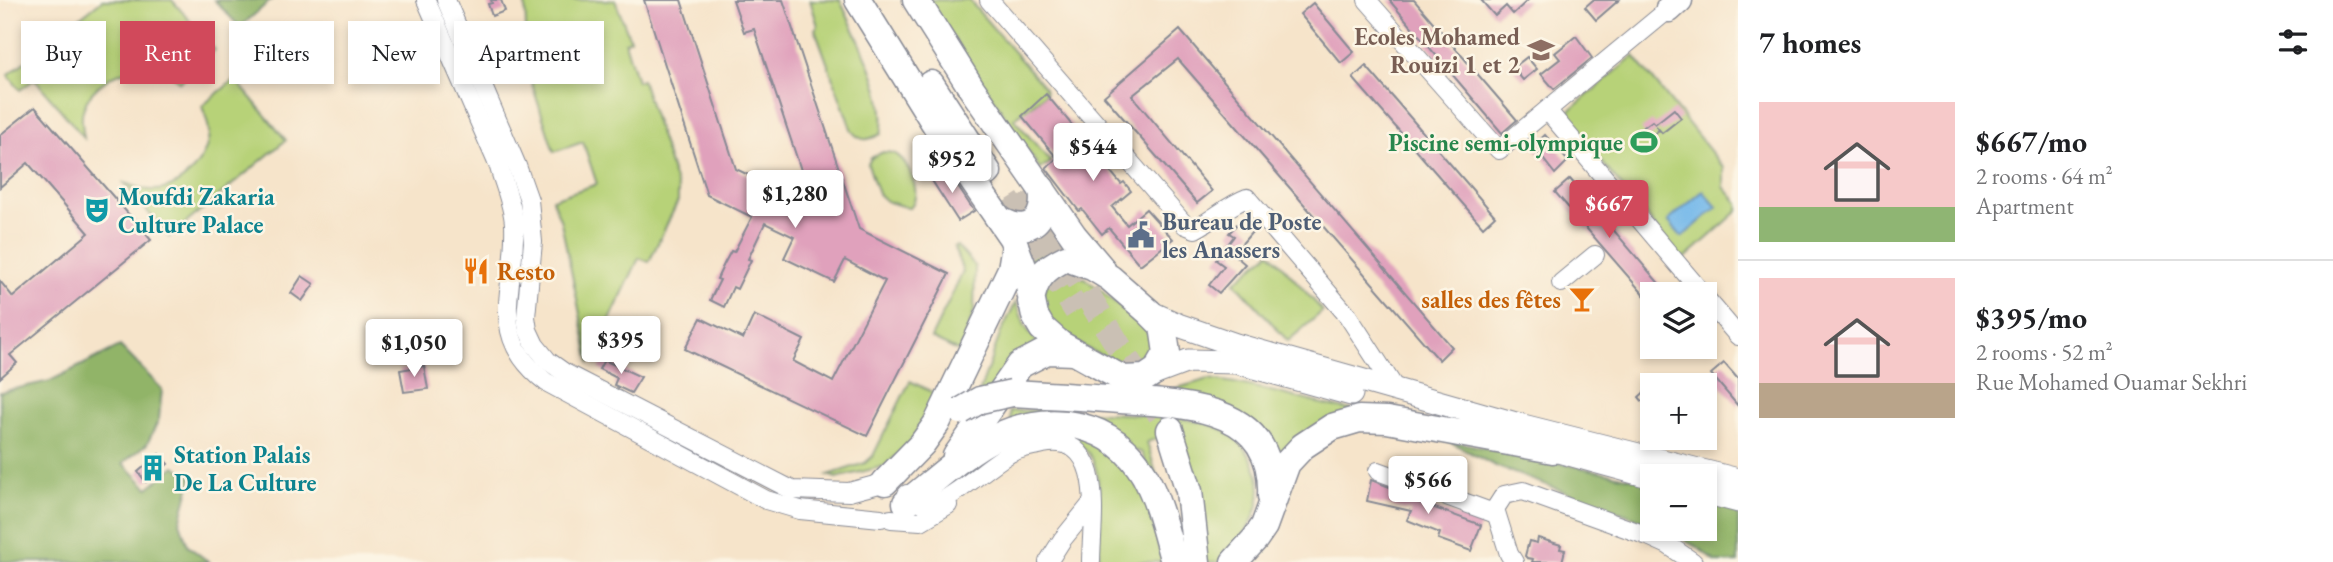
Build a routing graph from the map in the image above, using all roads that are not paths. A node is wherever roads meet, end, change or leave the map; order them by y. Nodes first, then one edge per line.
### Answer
1 (426, 0) edge
2 (446, 0) edge
3 (858, 0) edge
4 (877, 0) edge
5 (898, 0) edge
6 (916, 0) edge
7 (989, 0) edge
8 (1367, 0) edge
9 (1672, 3) edge
10 (1547, 110) junction
11 (1019, 201) junction
12 (1015, 245) junction
13 (1595, 255) dead end
14 (1110, 278) junction
15 (1693, 282) edge
16 (1561, 283) dead end
17 (1033, 284) junction
18 (999, 296) junction
19 (1717, 311) edge
20 (1149, 312) junction
21 (1738, 336) edge
22 (1074, 352) junction
23 (1145, 378) junction
24 (1396, 390) junction
25 (1035, 446) junction
26 (1553, 450) junction
27 (1378, 471) dead end
28 (1640, 474) edge
29 (940, 476) junction
30 (1738, 480) edge
31 (1717, 495) edge
32 (894, 496) junction
33 (1738, 501) edge
34 (1092, 503) junction
35 (1270, 508) junction
36 (1496, 514) junction
37 (1048, 562) edge
38 (1091, 562) edge
39 (1176, 562) edge
40 (1197, 562) edge
41 (1234, 562) edge
42 (1514, 562) edge
43 (1693, 562) edge

1 - 32 street
2 - 32 street
3 - 11 highway
4 - 11 highway
5 - 11 highway
6 - 11 highway
7 - 24 street
8 - 10 street
9 - 10 street
10 - 15 street
11 - 12 highway
11 - 14 highway
12 - 17 highway
12 - 18 highway
13 - 16 street
14 - 17 highway
14 - 20 highway
17 - 18 highway
17 - 22 highway
18 - 32 highway
19 - 21 street
20 - 23 highway
20 - 24 main road
22 - 23 highway
22 - 29 highway
23 - 26 main road
24 - 30 main road
25 - 32 street
25 - 32 street
25 - 34 street
26 - 28 main road
26 - 35 highway
27 - 36 street
29 - 32 highway
29 - 39 highway
31 - 33 main road
32 - 35 highway, bridge
34 - 37 street
34 - 38 street
35 - 41 highway
36 - 42 street
36 - 43 street
39 - 40 highway

